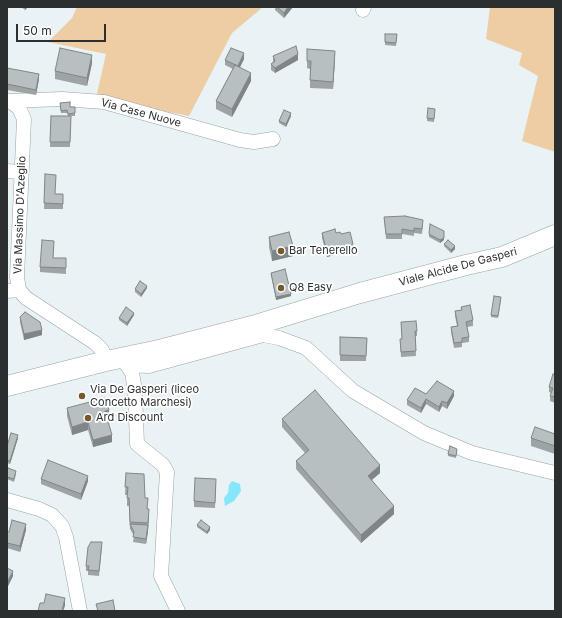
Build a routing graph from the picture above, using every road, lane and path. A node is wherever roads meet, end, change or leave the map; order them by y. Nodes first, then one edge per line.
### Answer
1 (9, 101) edge
2 (273, 139) dead end
3 (14, 171) edge
4 (555, 235) edge
5 (13, 290) edge
6 (360, 293) junction
7 (258, 330) junction
8 (95, 343) junction
9 (119, 360) junction
10 (149, 366) junction
11 (7, 386) edge
12 (135, 390) junction
13 (555, 473) edge
14 (7, 500) edge
15 (80, 611) edge
16 (178, 611) edge

1 - 2 street, Via Case Nuove
1 - 3 street, Via Massimo D'Azeglio
3 - 5 street, Via Massimo D'Azeglio
4 - 6 main road, Viale Alcide De Gasperi
5 - 8 street, Via Massimo D'Azeglio
6 - 7 main road
6 - 9 main road
7 - 9 main road
7 - 10 street
7 - 13 street
8 - 9 street, Via Massimo D'Azeglio
8 - 9 street
9 - 10 street
9 - 11 main road
9 - 12 street, Via Massimo D'Azeglio
10 - 12 street
12 - 16 street, Via Massimo D'Azeglio
14 - 15 street

